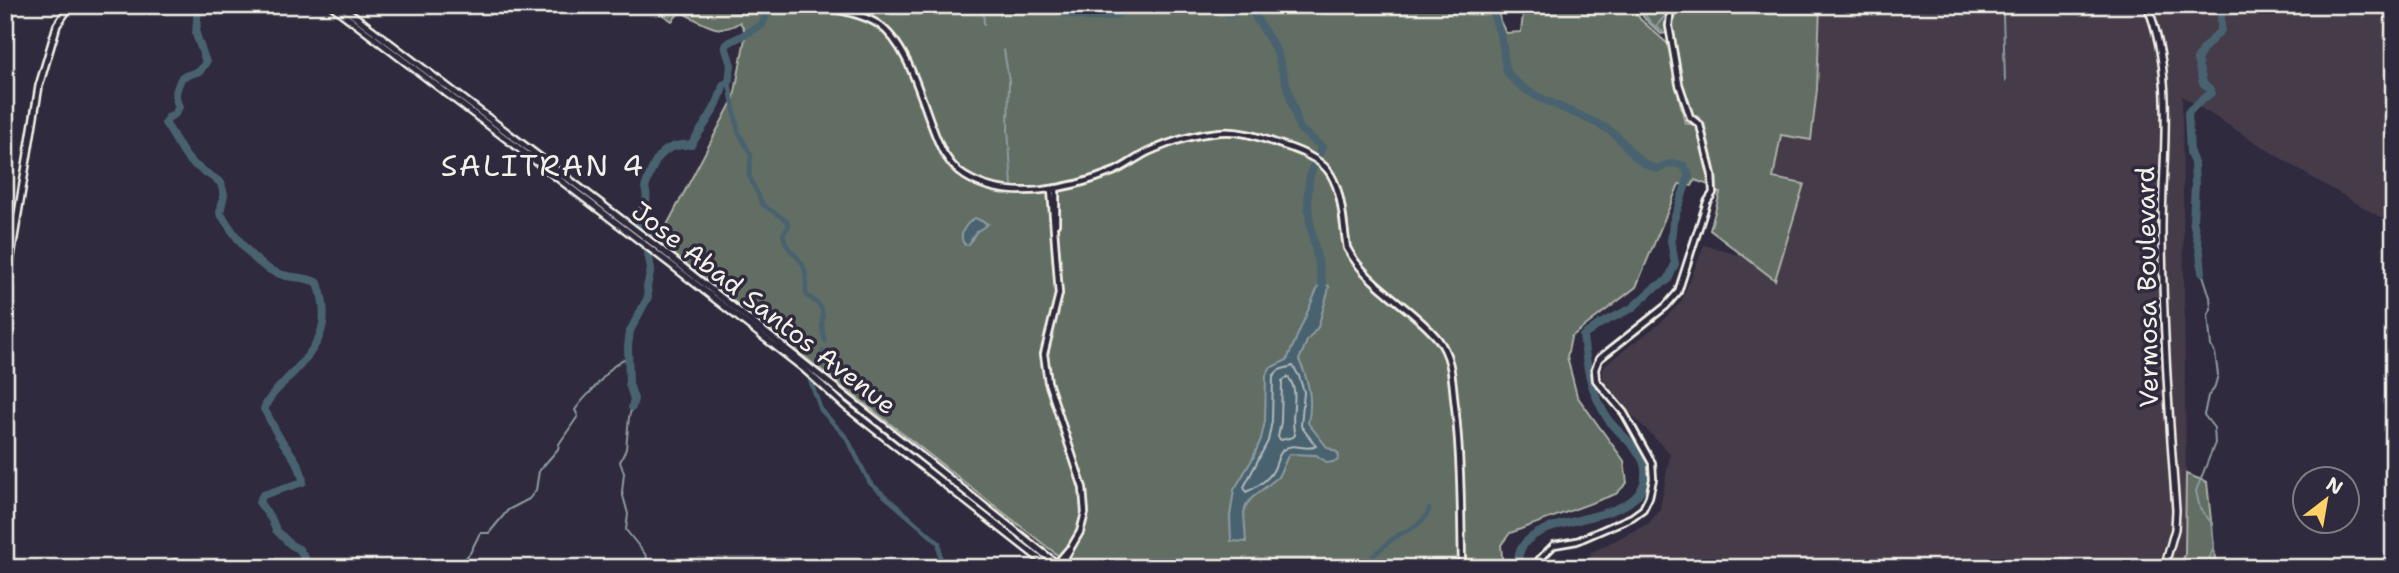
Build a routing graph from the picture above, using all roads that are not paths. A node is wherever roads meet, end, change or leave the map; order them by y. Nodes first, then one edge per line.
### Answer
1 (71, 5) edge
2 (331, 5) edge
3 (340, 5) edge
4 (810, 5) edge
5 (1671, 5) edge
6 (2147, 5) edge
7 (513, 141) junction
8 (1053, 189) junction
9 (653, 247) junction
10 (5, 293) edge
11 (1057, 567) edge
12 (159, 568) edge
13 (192, 568) edge
14 (1462, 568) edge
15 (1540, 568) edge
16 (2164, 568) edge

1 - 10 main road
2 - 7 main road, Jose Abad Santos Avenue
3 - 7 main road, Jose Abad Santos Avenue
4 - 8 street
5 - 15 street
6 - 16 main road, Vermosa Boulevard
7 - 9 main road, Jose Abad Santos Avenue
7 - 9 main road, Jose Abad Santos Avenue
8 - 11 street
8 - 14 street
9 - 11 main road, Jose Abad Santos Avenue
12 - 13 street

